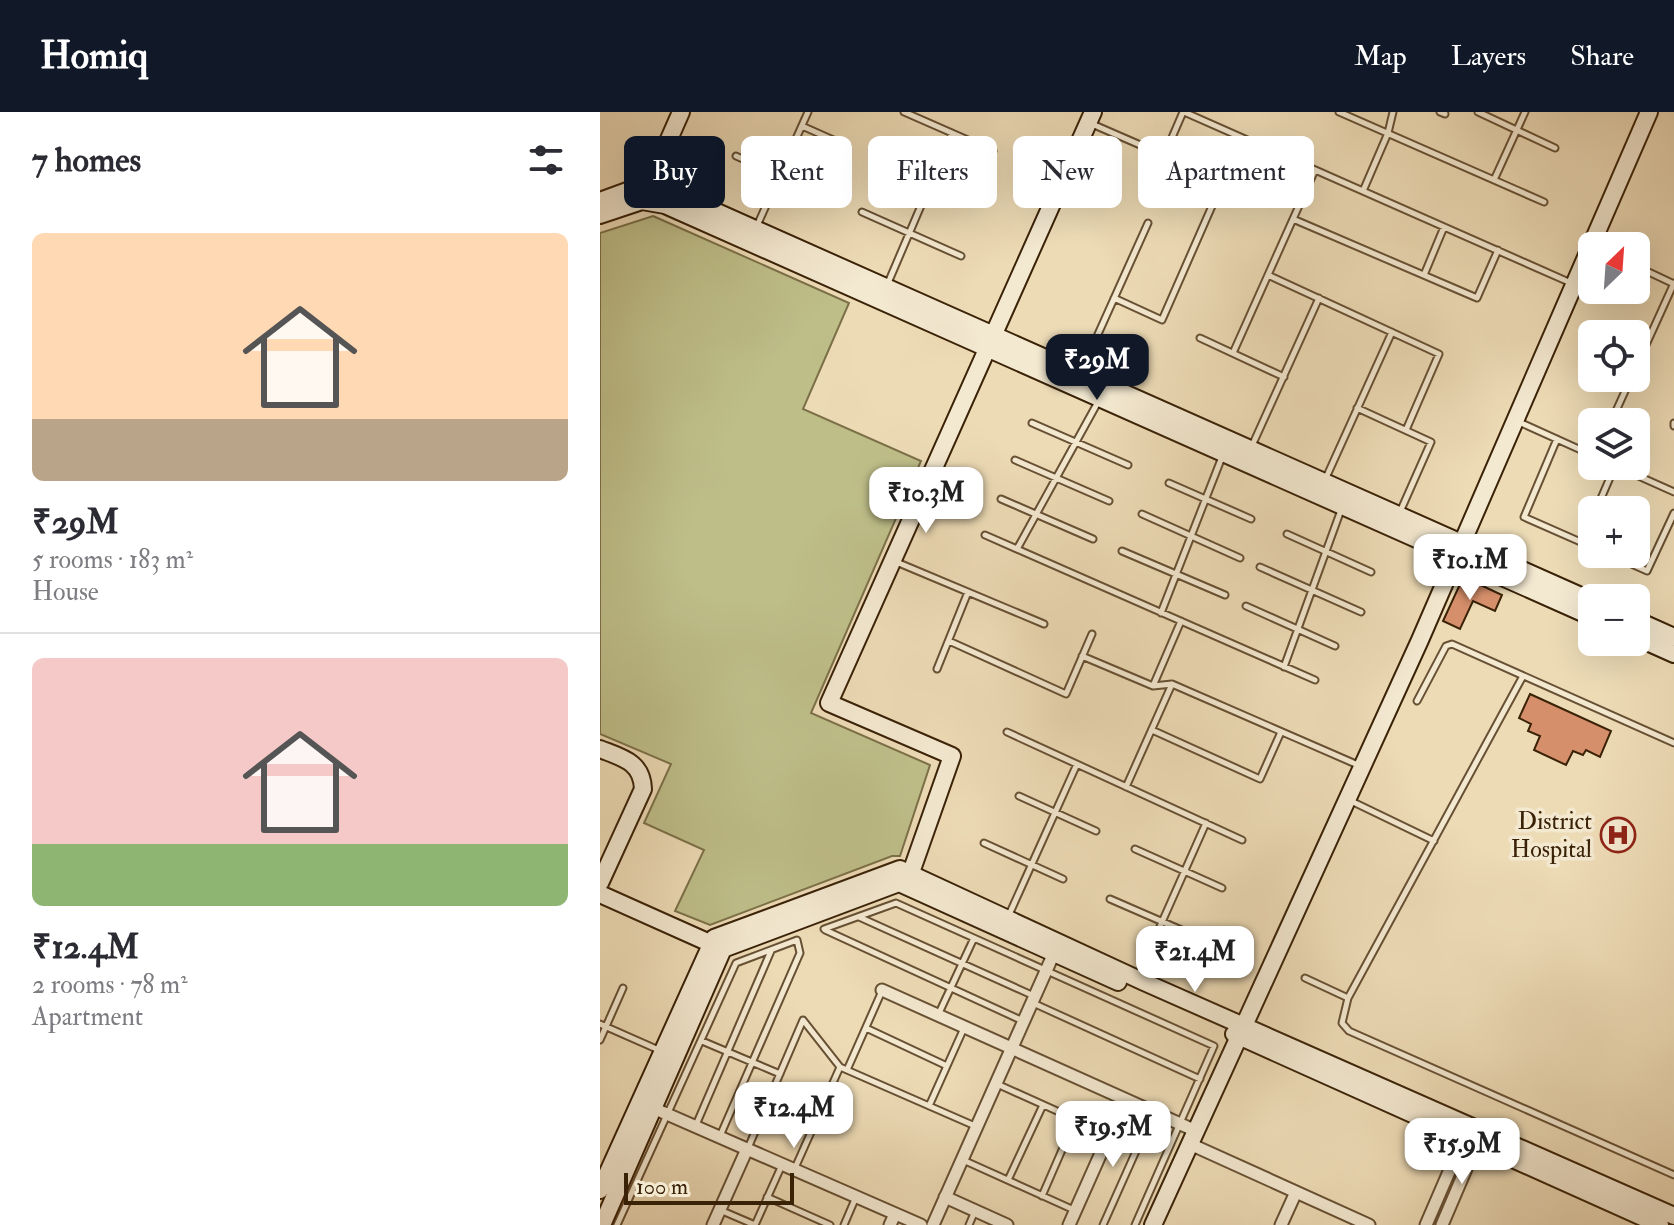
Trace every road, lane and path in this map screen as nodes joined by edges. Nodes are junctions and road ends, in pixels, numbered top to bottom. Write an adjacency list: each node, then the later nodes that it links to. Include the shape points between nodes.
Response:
1 (681, 112): 15 (street)
2 (808, 112): 11 (lane)
3 (904, 112): 13 (lane)
4 (1183, 112): 20 (lane); 25 (lane)
5 (1339, 112): 14 (lane)
6 (1393, 112): 14 (lane)
7 (1478, 112): 12 (lane)
8 (1525, 112): 12 (lane)
9 (1649, 112): 43 (street)
10 (1091, 117): 21 (lane); 59 (street)
11 (802, 126): 16 (lane); 17 (lane)
12 (1517, 130): 22 (lane); 26 (lane)
13 (952, 133): 18 (lane); 19 (lane)
14 (1388, 133): 26 (lane); 27 (lane)
15 (671, 136)
16 (797, 136)
17 (824, 136)
18 (951, 136)
19 (959, 136)
20 (1173, 136)
21 (1138, 142)
22 (1555, 148)
23 (736, 156): 24 (lane)
24 (741, 158)
25 (1315, 170): 27 (lane); 39 (lane)
26 (1494, 180): 30 (lane)
27 (1363, 191): 41 (lane)
28 (624, 192): 29 (street)
29 (600, 201)
30 (1544, 202)
31 (624, 204): 38 (street)
32 (672, 208): 59 (street)
33 (708, 208): 42 (street)
34 (765, 208): 42 (lane)
35 (920, 208): 44 (lane)
36 (1211, 208): 54 (lane, via 1162,320)
37 (862, 212): 44 (lane)
38 (600, 215)
39 (1293, 219): 49 (lane); 50 (lane)
40 (1148, 223): 54 (lane)
41 (1444, 227): 45 (lane); 50 (lane)
42 (755, 229): 53 (street)
43 (1598, 232)
44 (910, 233): 46 (lane); 53 (lane)
45 (1498, 250): 50 (lane, via 1477,298); 51 (lane)
46 (961, 256)
47 (1650, 272): 52 (lane)
48 (1578, 273): 51 (street)
49 (1268, 275): 55 (lane); 60 (lane)
50 (1424, 275)
51 (1573, 283): 65 (street)
52 (1674, 283): 57 (lane)
53 (886, 287): 59 (street)
54 (1114, 298): 61 (lane)
55 (1319, 298): 56 (lane); 62 (lane)
56 (1392, 332): 64 (lane); 67 (lane, via 1439,354)
57 (1650, 336)
58 (1200, 338): 60 (lane)
59 (991, 341): 61 (street); 63 (street); 99 (street)
60 (1233, 353): 62 (lane)
61 (1081, 373): 70 (street)
62 (1284, 377): 70 (lane)
63 (1100, 398): 69 (lane); 72 (street)
64 (1357, 408): 67 (lane); 77 (lane)
65 (1514, 420): 68 (lane); 95 (street)
66 (1032, 423): 69 (lane)
67 (1406, 430): 87 (lane, via 1431,442)
68 (1557, 439): 71 (lane); 93 (lane, via 1524,517)
69 (1076, 442): 74 (lane); 75 (lane)
70 (1251, 449): 77 (street)
71 (1578, 449)
72 (1224, 453): 81 (lane); 83 (street)
73 (1015, 460): 75 (lane)
74 (1128, 465)
75 (1056, 478): 82 (lane); 85 (lane)
76 (1647, 480): 79 (lane)
77 (1324, 481): 87 (street)
78 (1169, 483): 81 (lane)
79 (1674, 492)
80 (1001, 499): 85 (lane)
81 (1206, 499): 88 (lane); 91 (lane)
82 (1109, 501)
83 (1343, 506): 95 (street); 97 (lane)
84 (1674, 513): 100 (lane)
85 (1037, 514): 92 (lane); 94 (lane)
86 (1142, 514): 91 (lane)
87 (1398, 515): 95 (street)
88 (1251, 519)
89 (1287, 534): 97 (lane)
90 (985, 535): 94 (lane)
91 (1192, 536): 98 (lane); 103 (lane)
92 (1093, 539)
93 (1578, 540)
94 (1017, 549): 111 (lane)
95 (1458, 550): 107 (street); 109 (street); 136 (street)
96 (1122, 551): 103 (lane)
97 (1326, 552): 102 (lane); 104 (lane)
98 (1240, 558)
99 (893, 560): 105 (lane); 150 (street, via 829,703 952,756)
100 (1650, 565)
101 (1260, 567): 104 (lane)
102 (1371, 572)
103 (1176, 574): 106 (lane); 111 (lane)
104 (1312, 590): 110 (lane); 115 (lane)
105 (968, 592): 113 (lane); 118 (lane)
106 (1225, 595)
107 (1578, 596)
108 (1246, 606): 115 (lane)
109 (1578, 610)
110 (1361, 612)
111 (1161, 613): 112 (lane)
112 (1181, 621): 123 (lane); 128 (lane)
113 (1044, 624)
114 (1650, 626): 117 (street)
115 (1298, 629): 120 (lane); 123 (lane)
116 (1092, 634): 122 (lane)
117 (1674, 637)
118 (949, 641): 122 (lane, via 1066,694); 124 (lane)
119 (1650, 643): 121 (street)
120 (1335, 646)
121 (1674, 654)
122 (1082, 656): 128 (lane)
123 (1284, 667): 126 (lane)
124 (937, 669)
125 (1523, 676): 129 (lane, via 1449,644); 133 (lane); 144 (lane)
126 (1315, 680)
127 (1172, 684): 128 (lane); 130 (lane); 132 (lane)
128 (1153, 686)
129 (1417, 701)
130 (1152, 730): 132 (lane, via 1260,779); 137 (lane)
131 (1007, 732): 135 (lane)
132 (1281, 732): 136 (lane)
133 (1674, 743)
134 (600, 749): 151 (street, via 637,767 643,776 643,789)
135 (1077, 764): 137 (lane); 140 (lane)
136 (1362, 767): 139 (street)
137 (1126, 787): 141 (lane)
138 (1019, 796): 140 (lane)
139 (1347, 799): 144 (lane); 177 (street)
140 (1055, 813): 142 (lane); 147 (lane)
141 (1206, 823): 143 (lane); 148 (lane)
142 (1096, 831)
143 (1242, 840)
144 (1434, 841): 170 (lane)
145 (984, 843): 147 (lane)
146 (1135, 849): 148 (lane)
147 (1032, 864): 149 (lane); 156 (lane)
148 (1184, 871): 152 (lane); 157 (lane)
149 (1063, 879)
150 (908, 880): 156 (street); 160 (street, via 900,869 714,938); 162 (street)
151 (600, 883)
152 (1222, 888)
153 (600, 894): 160 (street)
154 (1110, 899): 157 (lane)
155 (859, 917): 158 (lane, via 896,903); 163 (lane); 168 (lane, via 824,929)
156 (1007, 919): 166 (street)
157 (1162, 922): 159 (lane); 166 (lane)
158 (974, 938): 163 (lane); 164 (lane)
159 (1209, 942)
160 (717, 947): 181 (street); 193 (street)
161 (772, 949): 179 (lane, via 736,963); 182 (lane); 183 (lane, via 797,940 800,953)
162 (1054, 953): 164 (street); 177 (street)
163 (962, 964): 168 (lane); 171 (lane)
164 (1046, 971): 171 (street); 188 (lane, via 1214,1046)
165 (1305, 978): 170 (lane)
166 (1137, 979): 177 (street)
167 (623, 988): 174 (lane)
168 (951, 988): 172 (lane); 173 (lane)
169 (882, 990): 172 (street); 176 (lane)
170 (1348, 998): 206 (lane, via 1342,1023 1349,1031)
171 (1034, 999): 173 (street); 188 (lane)
172 (938, 1016): 175 (street)
173 (1024, 1021): 180 (street)
174 (603, 1025): 178 (lane); 181 (lane)
175 (964, 1027): 180 (street); 184 (lane)
176 (866, 1028): 184 (lane); 186 (lane)
177 (1241, 1031): 198 (street); 200 (street)
178 (600, 1040)
179 (702, 1041): 182 (lane); 193 (lane)
180 (1012, 1048): 189 (street); 190 (street)
181 (662, 1052): 208 (street)
182 (727, 1052): 183 (lane); 196 (lane)
183 (752, 1063): 187 (lane); 201 (lane)
184 (947, 1066): 192 (lane)
185 (840, 1067): 186 (lane); 187 (lane, via 803,1020); 205 (lane)
186 (847, 1070): 192 (lane)
187 (780, 1074): 202 (lane)
188 (1200, 1079): 198 (lane)
189 (996, 1084): 191 (lane); 197 (street)
190 (1125, 1099): 194 (street); 199 (street)
191 (1043, 1105): 195 (lane); 207 (lane)
192 (929, 1106): 197 (lane)
193 (661, 1111): 196 (street); 219 (street); 220 (lane)
194 (1154, 1112): 198 (street); 230 (lane)
195 (1075, 1120): 199 (lane); 210 (lane)
196 (695, 1126): 201 (street)
197 (976, 1127): 203 (street)
198 (1188, 1133): 209 (street); 231 (lane); 232 (street)
199 (1109, 1135): 216 (street)
200 (1472, 1136): 217 (street); 235 (street); 236 (street); 237 (street)
201 (719, 1137): 202 (street)
202 (747, 1149): 204 (street); 214 (street)
203 (962, 1160): 207 (lane); 213 (street)
204 (782, 1164): 205 (street); 211 (lane)
205 (794, 1169): 212 (street)
206 (1674, 1175)
207 (1008, 1180): 210 (lane)
208 (601, 1185)
209 (1296, 1192): 233 (street); 234 (street)
210 (1042, 1196): 216 (lane)
211 (767, 1197): 222 (lane); 223 (lane)
212 (856, 1197): 218 (street); 224 (lane)
213 (945, 1197): 215 (street); 226 (street)
214 (720, 1210): 221 (street); 222 (lane)
215 (975, 1210): 227 (lane); 228 (street)
216 (1075, 1211): 229 (street)
217 (1674, 1216)
218 (893, 1219): 225 (street)
219 (602, 1225)
220 (617, 1225)
221 (713, 1225)
222 (755, 1225)
223 (830, 1225)
224 (844, 1225)
225 (921, 1225)
226 (933, 1225)
227 (969, 1225)
228 (1007, 1225)
229 (1069, 1225)
230 (1103, 1225)
231 (1135, 1225)
232 (1153, 1225)
233 (1281, 1225)
234 (1369, 1225)
235 (1426, 1225)
236 (1442, 1225)
237 (1660, 1225)

